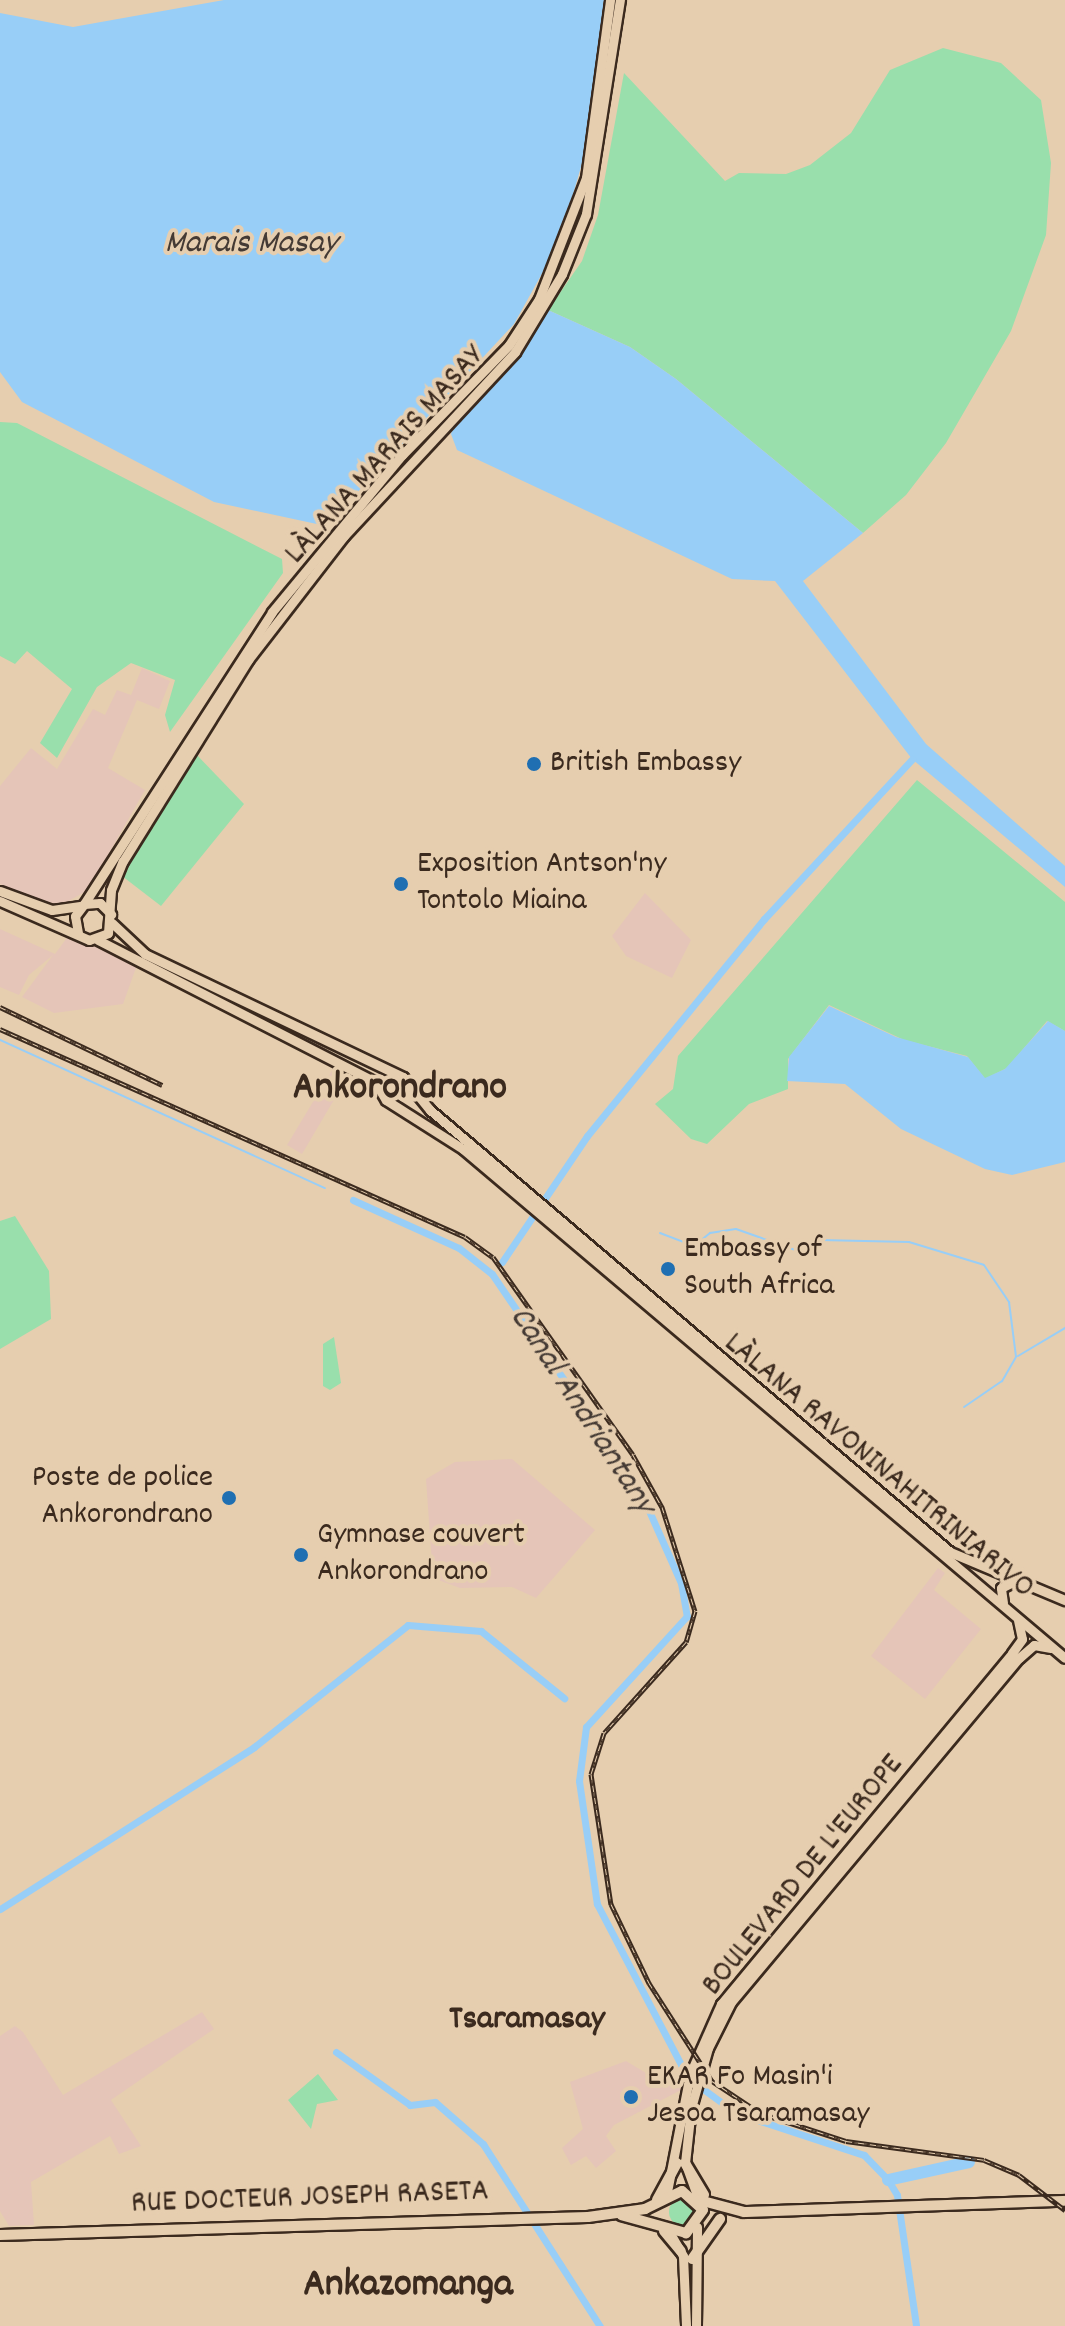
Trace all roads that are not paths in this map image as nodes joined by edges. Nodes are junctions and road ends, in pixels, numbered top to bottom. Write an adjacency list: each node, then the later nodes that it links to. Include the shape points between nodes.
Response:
1 (610, 0): 3 (main road, LÀLANA MARAIS MASAY)
2 (620, 0): 3 (main road, LÀLANA MARAIS MASAY)
3 (610, 50): 4 (main road, LÀLANA MARAIS MASAY, via 595,179 575,245 530,328)
4 (472, 391): 7 (main road, LÀLANA MARAIS MASAY, via 393,465 272,612); 8 (main road, LÀLANA MARAIS MASAY, via 345,535 248,660 139,829 113,883)
5 (0, 891): 7 (main road, via 52,910)
6 (0, 901): 9 (main road, LÀLANA RAVONINAHITRINIARIVO)
7 (83, 905): 8 (main road, via 100,903); 9 (main road)
8 (112, 918): 10 (main road); 11 (main road, LÀLANA RAVONINAHITRINIARIVO, via 145,954)
9 (78, 933): 10 (main road, LÀLANA RAVONINAHITRINIARIVO)
10 (98, 940): 13 (main road, LÀLANA RAVONINAHITRINIARIVO, via 324,1050)
11 (393, 1075): 12 (main road, LÀLANA RAVONINAHITRINIARIVO); 13 (main road)
12 (410, 1089): 14 (main road); 15 (main road, LÀLANA RAVONINAHITRINIARIVO)
13 (381, 1090): 14 (main road, LÀLANA RAVONINAHITRINIARIVO)
14 (398, 1104): 15 (main road, LÀLANA RAVONINAHITRINIARIVO)
15 (538, 1206): 16 (main road, via 950,1552); 17 (main road, LÀLANA RAVONINAHITRINIARIVO)
16 (989, 1571): 17 (main road, via 985,1584); 18 (main road)
17 (975, 1581): 20 (main road, LÀLANA RAVONINAHITRINIARIVO)
18 (1015, 1581): 19 (main road); 20 (main road, via 1001,1588)
19 (1065, 1600)
20 (1003, 1605): 21 (main road, LÀLANA RAVONINAHITRINIARIVO)
21 (1017, 1617): 22 (main road, LÀLANA RAVONINAHITRINIARIVO); 23 (main road, BOULEVARD DE L'EUROPE, via 1018,1644 739,1977)
22 (1061, 1655): 23 (main road, BOULEVARD DE L'EUROPE, via 1034,1645 1019,1658 752,1973)
23 (699, 2059): 24 (main road, BOULEVARD DE L'EUROPE)
24 (681, 2163): 25 (main road, BOULEVARD DE L'EUROPE); 26 (main road, BOULEVARD DE L'EUROPE); 28 (main road, via 696,2187); 30 (main road)
25 (666, 2198): 26 (main road, via 682,2191); 30 (main road); 33 (main road)
26 (698, 2199): 28 (main road); 32 (main road)
27 (1065, 2201): 29 (main road)
28 (723, 2207): 29 (main road)
29 (744, 2212): 31 (main road)
30 (645, 2214): 33 (main road, RUE DOCTEUR JOSEPH RASETA); 34 (main road, RUE DOCTEUR JOSEPH RASETA); 35 (main road)
31 (720, 2219): 32 (main road); 36 (main road)
32 (698, 2226): 33 (main road, via 686,2233); 36 (main road)
33 (666, 2227): 35 (main road)
34 (0, 2235)
35 (681, 2251): 37 (main road)
36 (692, 2259): 38 (main road)
37 (686, 2326)
38 (696, 2326)

